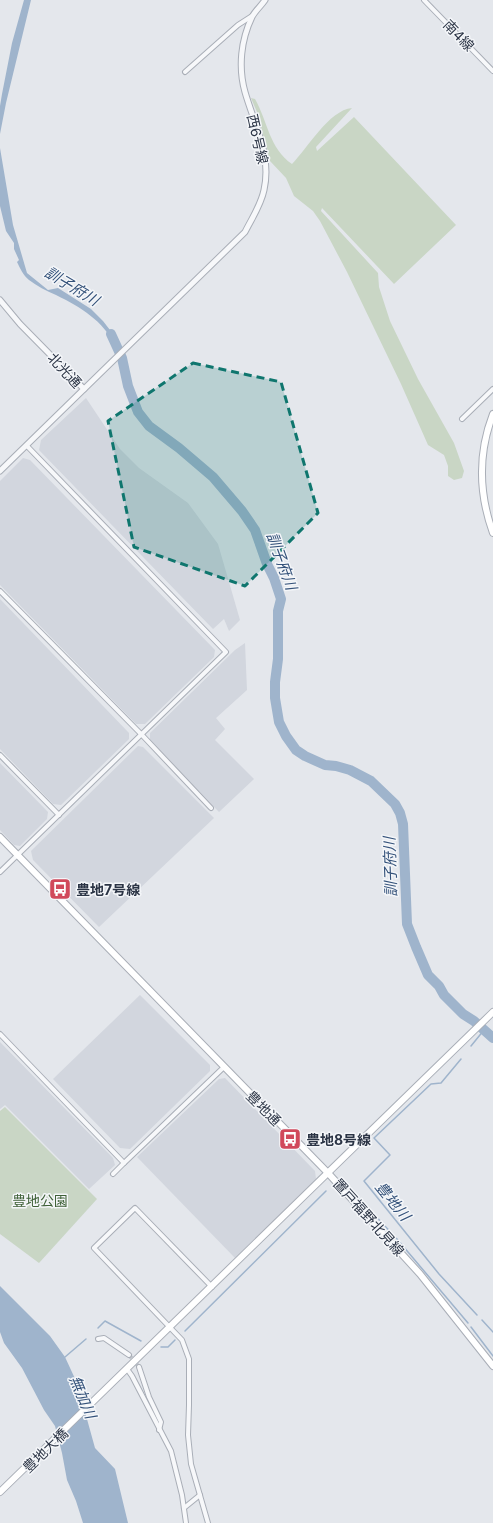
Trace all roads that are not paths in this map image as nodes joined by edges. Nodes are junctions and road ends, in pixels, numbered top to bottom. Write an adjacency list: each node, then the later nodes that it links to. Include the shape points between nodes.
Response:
1 (265, 0): 3 (street, 西6号線)
2 (424, 0): 4 (street, 南4線)
3 (253, 16): 5 (street, via 238,25); 7 (street, 西6号線, via 244,37 241,70 265,153 264,189 258,207 245,232)
4 (493, 71)
5 (185, 72)
6 (0, 300): 7 (street, 北光通)
7 (84, 389): 11 (street, 北光通)
8 (493, 389): 10 (street)
9 (493, 414): 13 (main road, via 483,447 481,472 486,513)
10 (462, 419)
11 (27, 446): 12 (street, 北光通); 15 (street, via 226,652)
12 (0, 471)
13 (493, 533)
14 (0, 591): 15 (street)
15 (142, 735): 17 (street); 18 (street)
16 (0, 755): 18 (street)
17 (211, 808)
18 (59, 815): 20 (street)
19 (0, 837): 20 (main road, 豊地通)
20 (18, 855): 21 (street); 24 (main road, 豊地通)
21 (0, 872)
22 (492, 1013): 26 (main road, 置戸福野北見線)
23 (0, 1034): 25 (street)
24 (224, 1066): 25 (street); 26 (main road, 豊地通)
25 (124, 1163): 27 (street)
26 (328, 1173): 28 (main road); 32 (main road, 置戸福野北見線, via 420,1274)
27 (113, 1174)
28 (212, 1287): 29 (main road); 29 (street, via 135,1208 94,1248)
29 (171, 1327): 34 (main road); 37 (street, via 182,1340 189,1359 188,1435 191,1464)
30 (98, 1339): 31 (street, via 104,1338)
31 (129, 1355)
32 (493, 1366)
33 (139, 1367): 35 (street, via 161,1422)
34 (125, 1371): 35 (street, via 132,1376); 36 (main road, 豊地大橋)
35 (159, 1430): 38 (street, via 171,1451)
36 (0, 1492)
37 (200, 1495): 38 (street); 40 (street)
38 (184, 1508): 39 (street)
39 (186, 1523)
40 (208, 1523)

